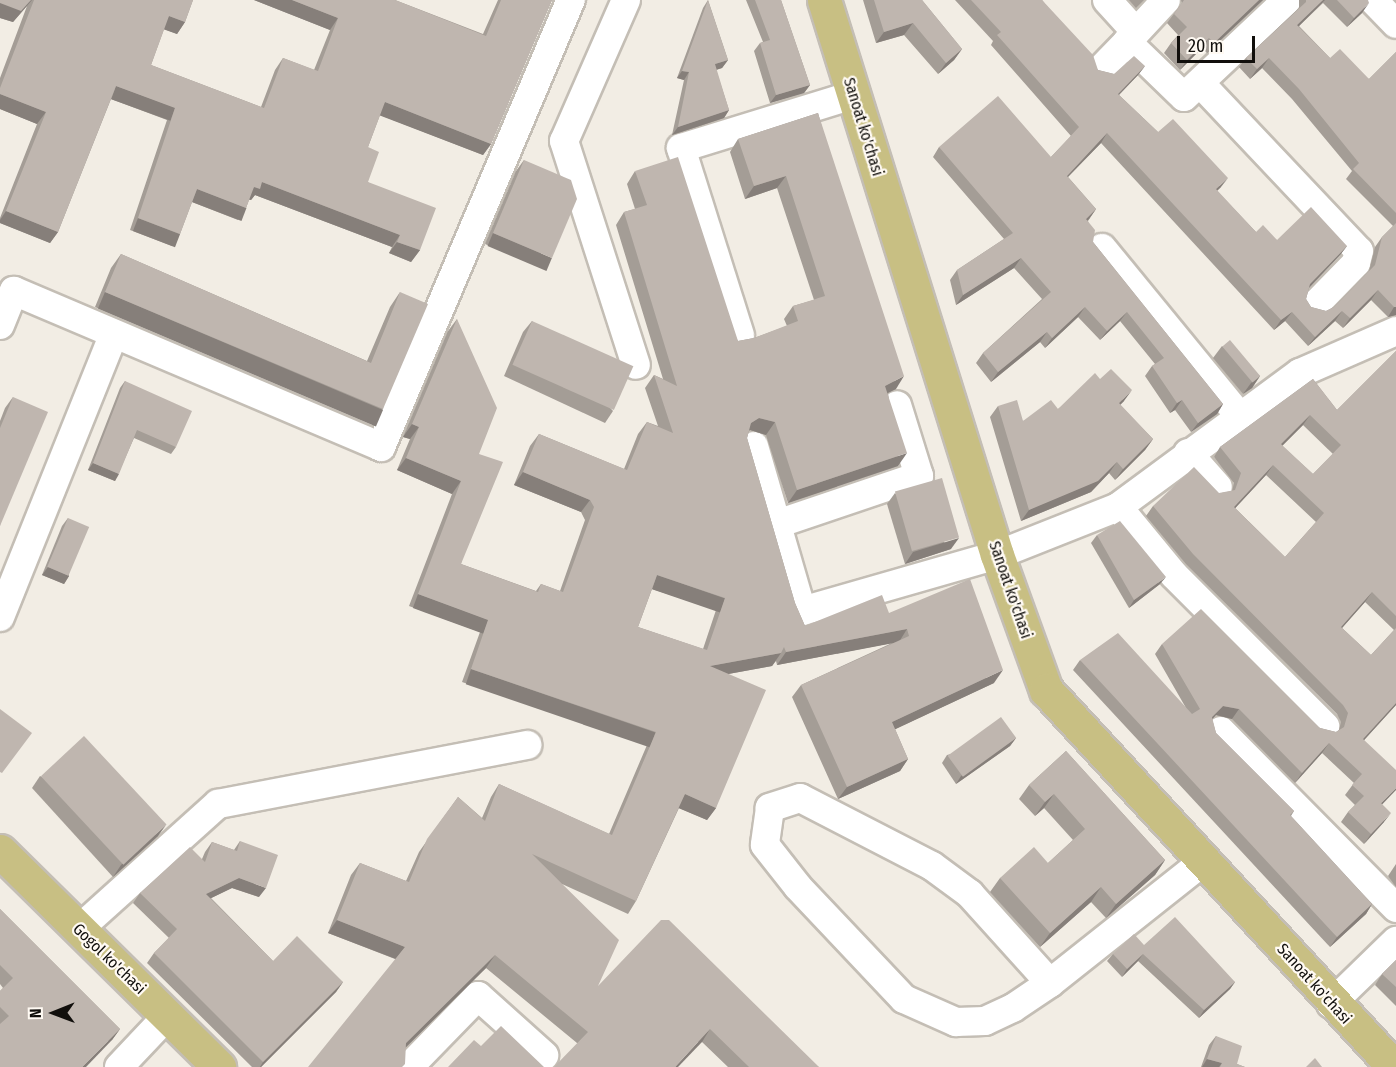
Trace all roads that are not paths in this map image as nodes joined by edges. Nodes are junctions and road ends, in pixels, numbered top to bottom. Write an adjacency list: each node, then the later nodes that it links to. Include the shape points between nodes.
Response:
1 (571, 0): 17 (street, via 381,447)
2 (626, 0): 19 (street, via 564,141)
3 (824, 0): 12 (main road, Sanoat ko'chasi)
4 (1107, 0): 9 (street)
5 (1166, 0): 9 (street)
6 (1287, 0): 11 (street)
7 (1373, 0): 8 (street)
8 (1396, 24)
9 (1132, 37): 10 (street); 11 (street, via 1182,98)
10 (1102, 68)
11 (1200, 83): 14 (street, via 1359,251 1356,263)
12 (853, 95): 18 (street, via 681,148); 27 (main road, Sanoat ko'chasi)
13 (1102, 248): 21 (street)
14 (1315, 304)
15 (0, 325): 17 (street, via 14,291)
16 (1396, 331): 21 (street, via 1300,373)
17 (114, 334): 28 (street)
18 (740, 334)
19 (636, 365)
20 (897, 405): 26 (street, via 919,476)
21 (1238, 414): 23 (street)
22 (754, 446): 26 (street)
23 (1188, 453): 24 (street); 25 (street)
24 (1218, 487)
25 (1118, 507): 27 (street); 29 (street, via 1174,575)
26 (777, 524): 27 (street, via 802,611)
27 (997, 555): 33 (main road, Sanoat ko'chasi, via 1046,690)
28 (0, 616)
29 (1325, 726)
30 (1221, 731): 34 (street)
31 (527, 745): 35 (street, via 218,804)
32 (0, 851): 35 (main road, Gogol ko'chasi)
33 (1204, 860): 37 (street); 38 (main road, Sanoat ko'chasi)
34 (1396, 908)
35 (79, 929): 39 (main road, Gogol ko'chasi)
36 (1396, 941): 38 (street)
37 (1050, 983): 37 (street, via 985,1021 956,1022 904,999 765,845 770,808 800,798 932,866 970,894)
38 (1331, 1004): 44 (main road, Sanoat ko'chasi)
39 (167, 1016): 41 (street); 42 (main road, Gogol ko'chasi)
40 (544, 1055): 43 (street, via 478,996)
41 (119, 1067)
42 (219, 1067)
43 (409, 1067)
44 (1394, 1067)

